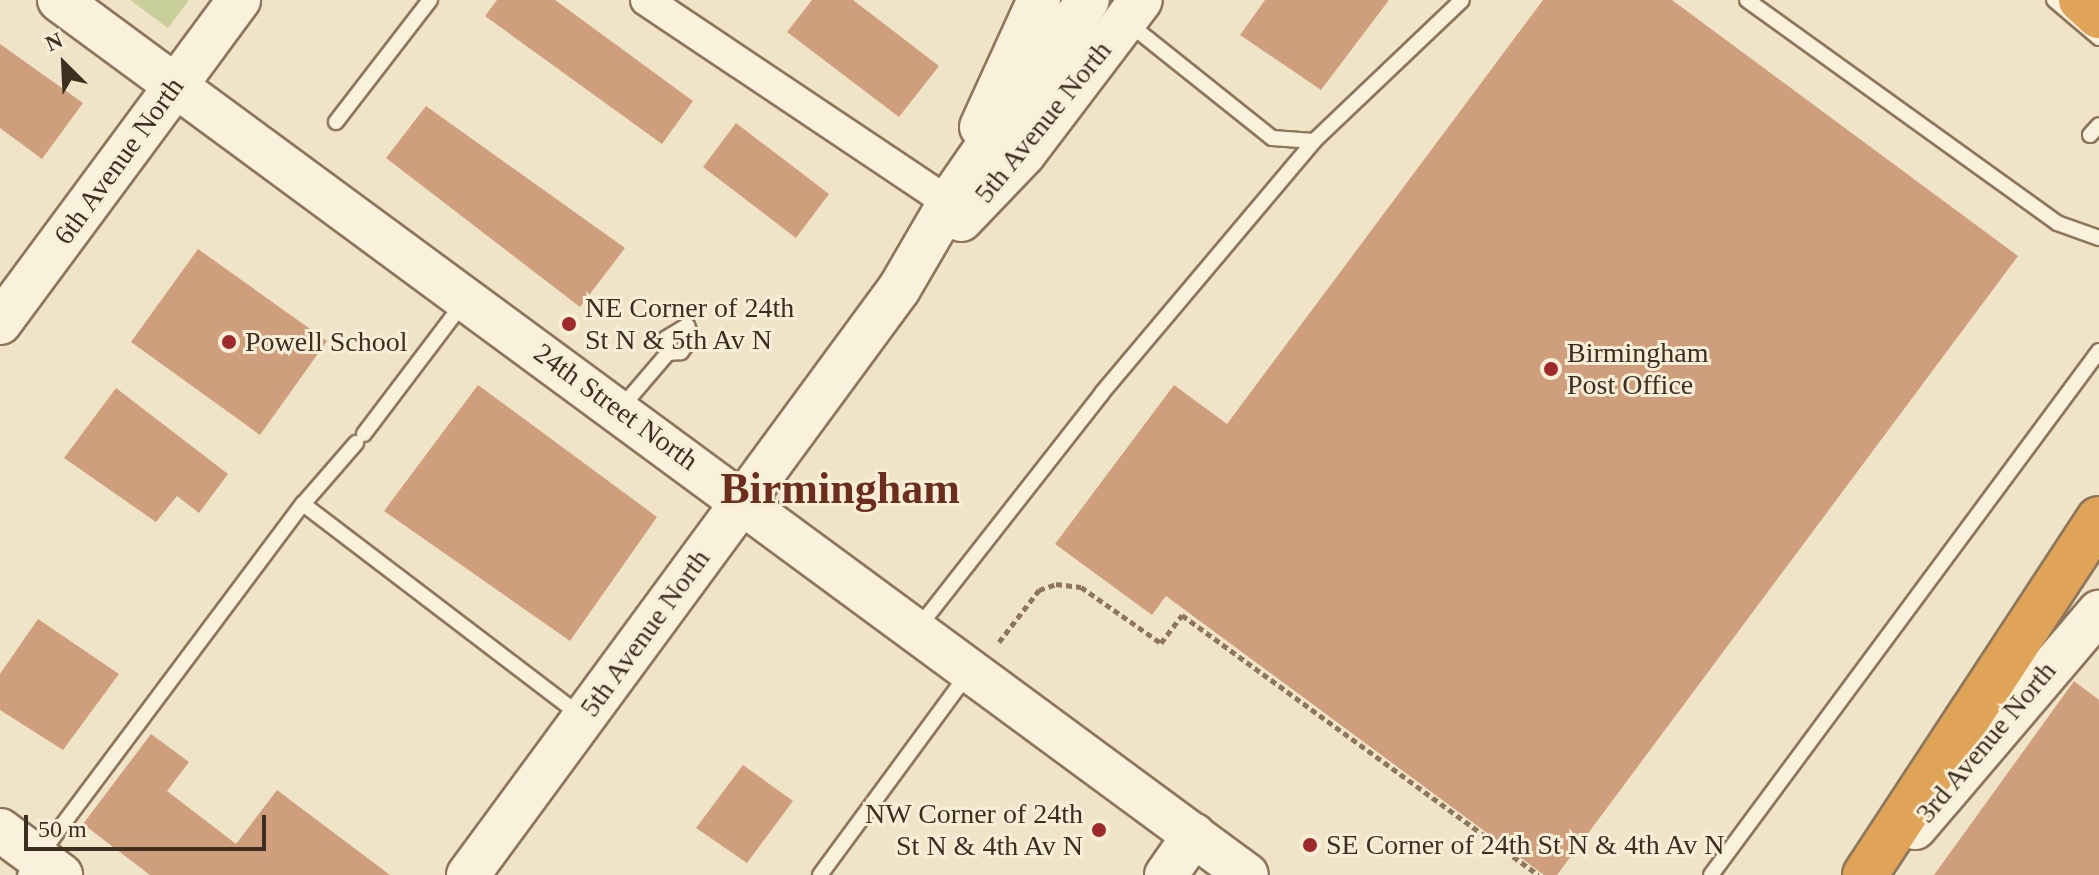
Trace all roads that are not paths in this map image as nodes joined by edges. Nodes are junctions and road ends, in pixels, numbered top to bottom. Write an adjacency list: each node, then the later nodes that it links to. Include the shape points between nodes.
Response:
1 (59, 0): 14 (main road, 24th Street North)
2 (239, 0): 14 (main road, 6th Avenue North)
3 (430, 0): 15 (lane)
4 (646, 0): 17 (street)
5 (1039, 0): 17 (main road)
6 (1088, 0): 17 (main road, 5th Avenue North)
7 (1462, 0): 16 (lane)
8 (1747, 0): 18 (lane, via 2057,223)
9 (2054, 0): 13 (lane)
10 (2081, 0): 12 (highway)
11 (1133, 11): 16 (lane, via 1272,138); 19 (main road, 5th Avenue North, via 1024,154)
12 (2099, 16)
13 (2099, 38)
14 (175, 85): 20 (main road, 24th Street North); 21 (main road, 6th Avenue North)
15 (336, 122)
16 (1314, 141): 29 (lane, via 1102,393)
17 (952, 197): 19 (main road, 5th Avenue North)
18 (2099, 238)
19 (908, 276): 25 (main road, 5th Avenue North)
20 (467, 298): 24 (main road, 24th Street North); 26 (lane)
21 (0, 323)
22 (2099, 351): 39 (lane)
23 (668, 353): 24 (lane)
24 (619, 409): 25 (main road, 24th Street North)
25 (744, 500): 29 (main road, 24th Street North); 31 (main road, 5th Avenue North)
26 (303, 504): 31 (lane); 34 (lane)
27 (2099, 519): 40 (highway)
28 (2097, 617): 41 (main road, 3rd Avenue North)
29 (916, 631): 30 (main road, 24th Street North)
30 (969, 671): 33 (main road, 24th Street North); 36 (lane)
31 (584, 717): 35 (main road, 5th Avenue North)
32 (0, 830): 34 (main road)
33 (1194, 835): 37 (main road); 38 (main road, 24th Street North)
34 (41, 869)
35 (468, 875)
36 (820, 875)
37 (1166, 875)
38 (1247, 875)
39 (1711, 875)
40 (1865, 875)
41 (1876, 875)

